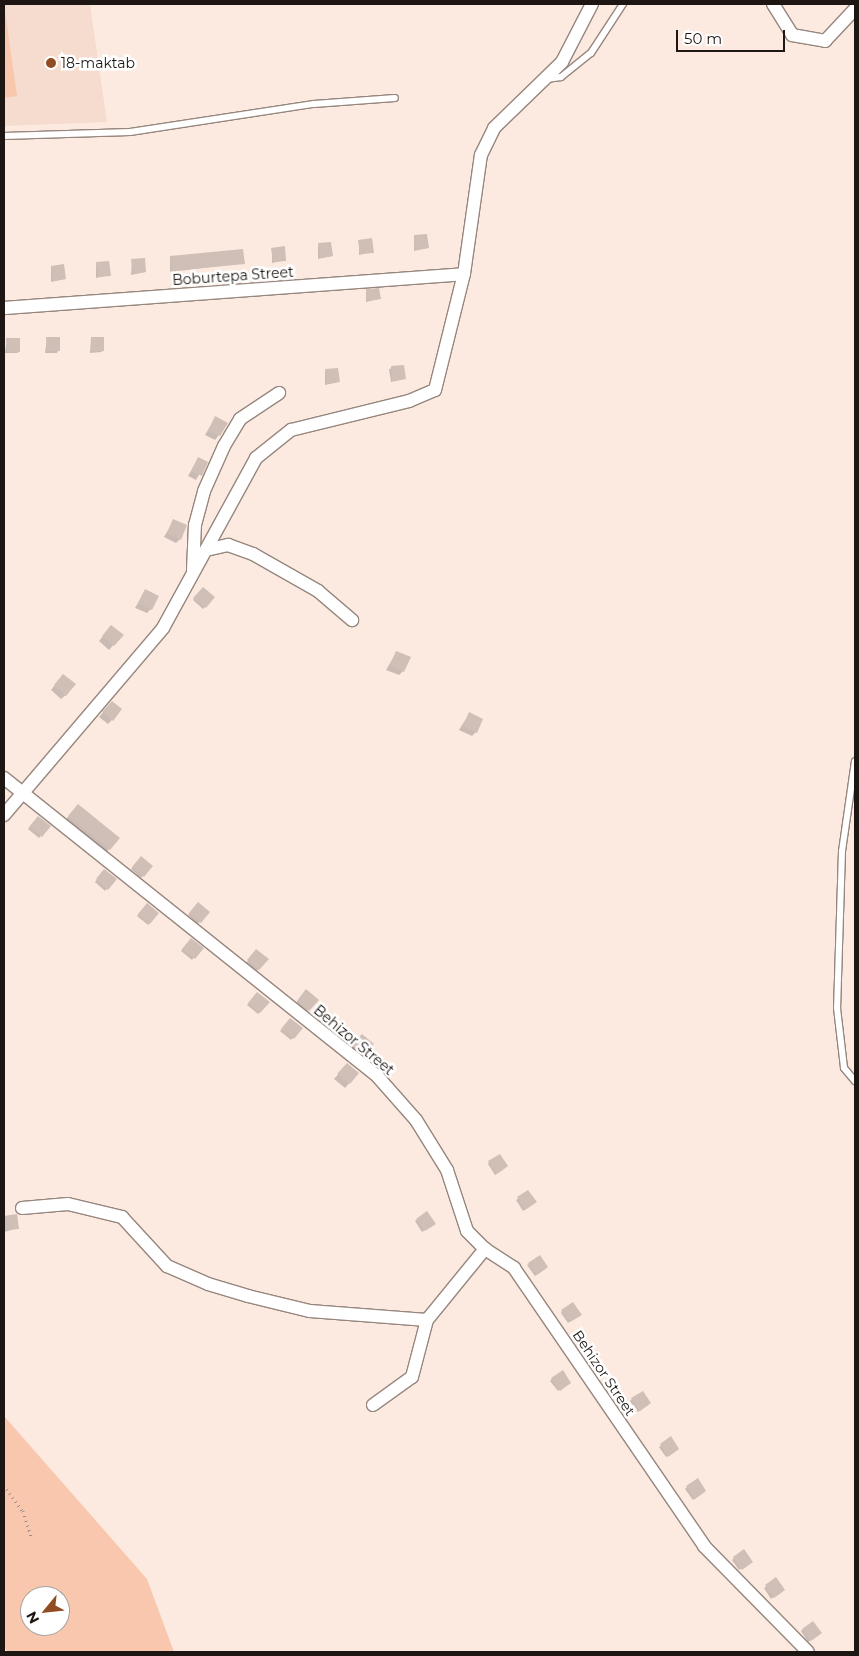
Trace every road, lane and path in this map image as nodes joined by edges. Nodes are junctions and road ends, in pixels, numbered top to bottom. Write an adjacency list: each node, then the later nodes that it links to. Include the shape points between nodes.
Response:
1 (592, 4): 5 (street, via 562,62)
2 (623, 4): 5 (lane, via 591,53 561,77)
3 (773, 4): 4 (street, via 792,35 825,41)
4 (855, 9)
5 (544, 79): 8 (street, via 494,128 481,155)
6 (395, 98): 7 (lane, via 314,104 130,132)
7 (4, 136)
8 (464, 274): 9 (street, Boburtepa Street); 11 (street, via 435,390 409,401 291,430 256,458)
9 (4, 308)
10 (279, 393): 12 (street, via 240,419 224,446 204,491 195,525)
11 (206, 550): 12 (street); 13 (street, via 228,545 252,554 318,591)
12 (193, 573): 16 (street, via 163,628)
13 (352, 620)
14 (855, 761): 18 (lane, via 842,851 837,1008 844,1068)
15 (4, 778): 16 (street, Behizor Street)
16 (22, 792): 17 (street); 20 (street, Behizor Street, via 378,1077 421,1128 447,1170 467,1230)
17 (4, 814)
18 (855, 1081)
19 (22, 1208): 21 (street, via 68,1204 122,1217 167,1266 208,1284 248,1296 310,1311)
20 (485, 1249): 21 (street); 25 (street, Behizor Street, via 514,1268 704,1546)
21 (427, 1320): 22 (street, via 412,1377)
22 (373, 1405)
23 (4, 1485): 24 (path, via 23,1511)
24 (32, 1538)
25 (808, 1652)

